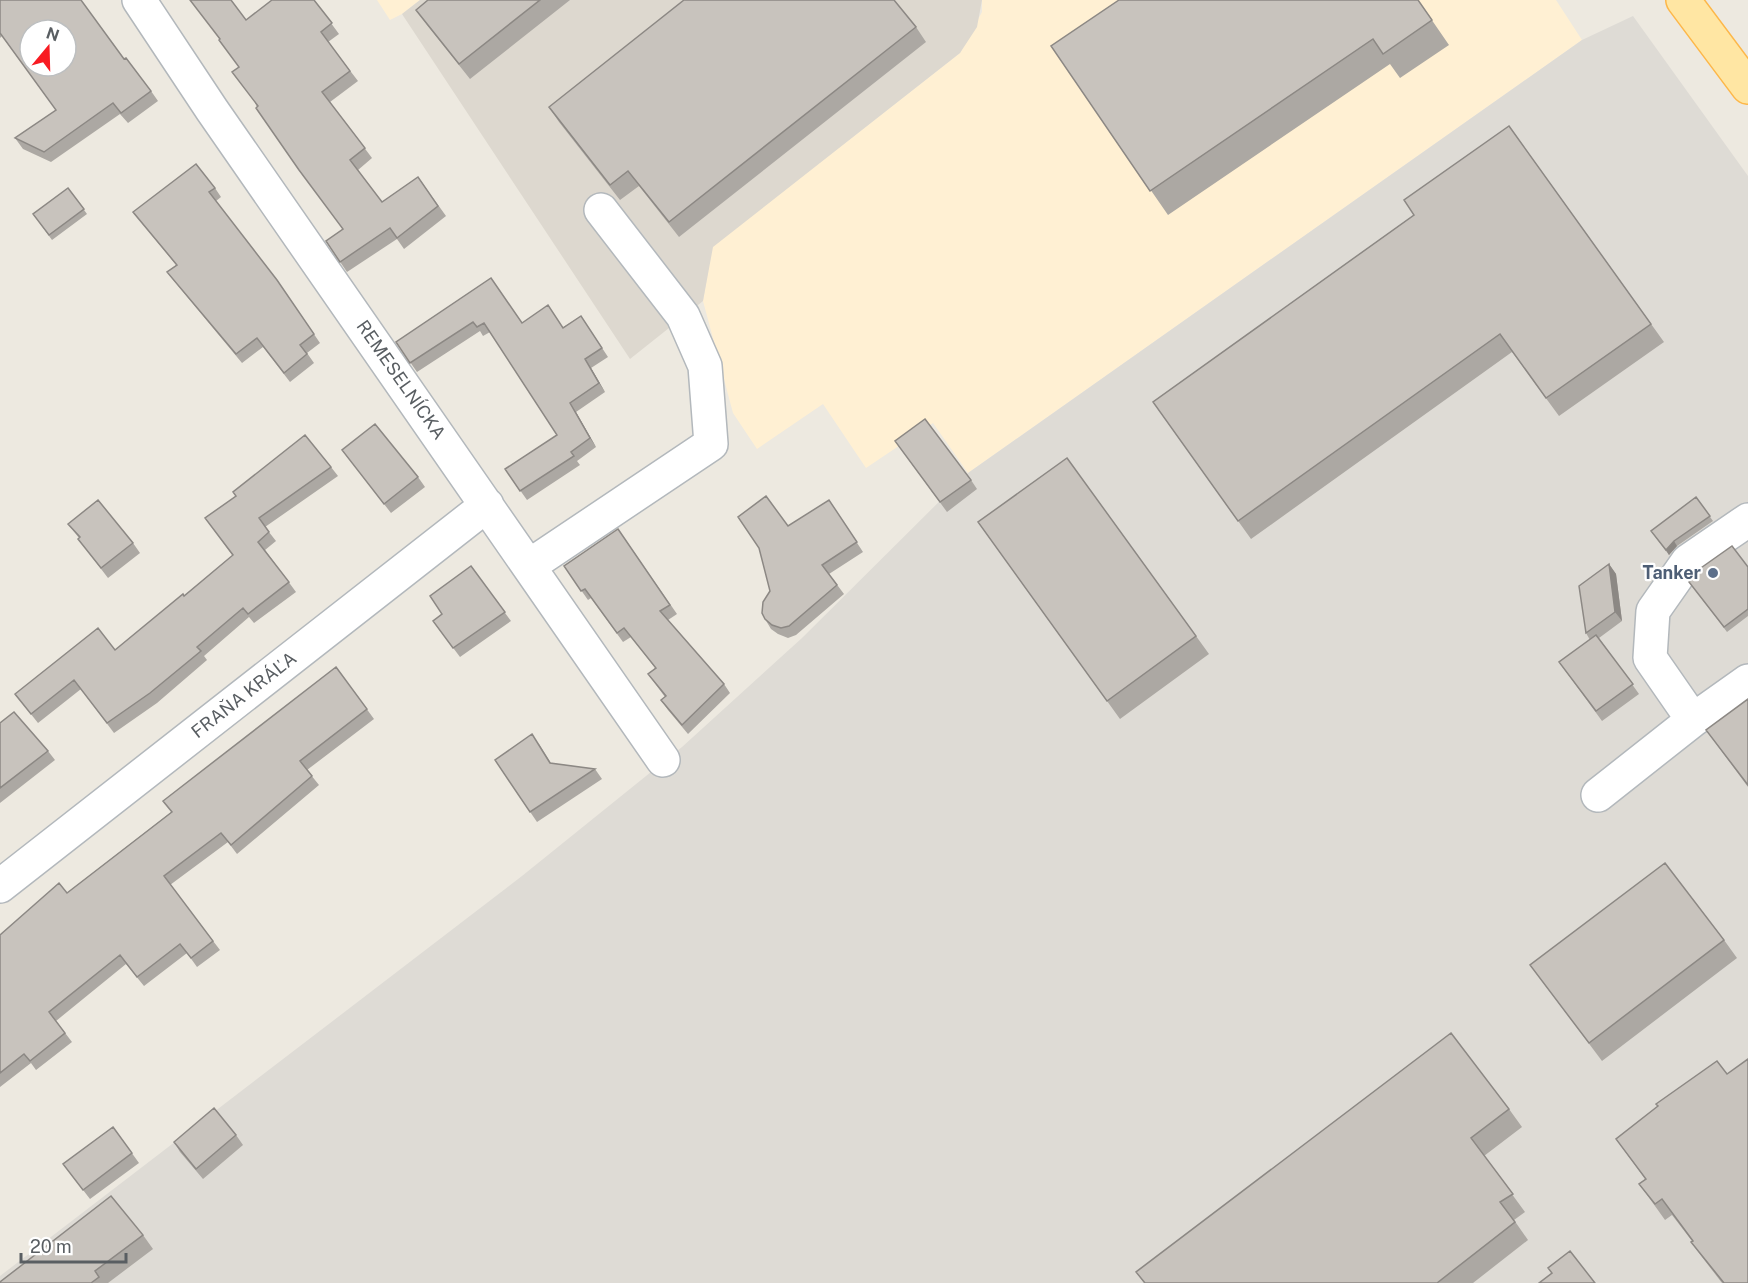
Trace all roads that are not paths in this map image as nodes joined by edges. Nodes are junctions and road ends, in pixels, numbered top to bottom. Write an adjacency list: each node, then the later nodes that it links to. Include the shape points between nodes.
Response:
1 (139, 0): 5 (street, REMESELNÍCKA)
2 (1683, 0): 3 (main road)
3 (1748, 87)
4 (601, 210): 7 (street, via 683,316 705,366 711,444)
5 (488, 505): 7 (street, REMESELNÍCKA); 12 (street, FRAŇA KRÁĽA)
6 (1748, 520): 9 (street, via 1688,561 1653,611 1650,658)
7 (529, 566): 10 (street, REMESELNÍCKA)
8 (1748, 681): 9 (street)
9 (1693, 720): 11 (street)
10 (663, 760)
11 (1598, 795)
12 (0, 886)

